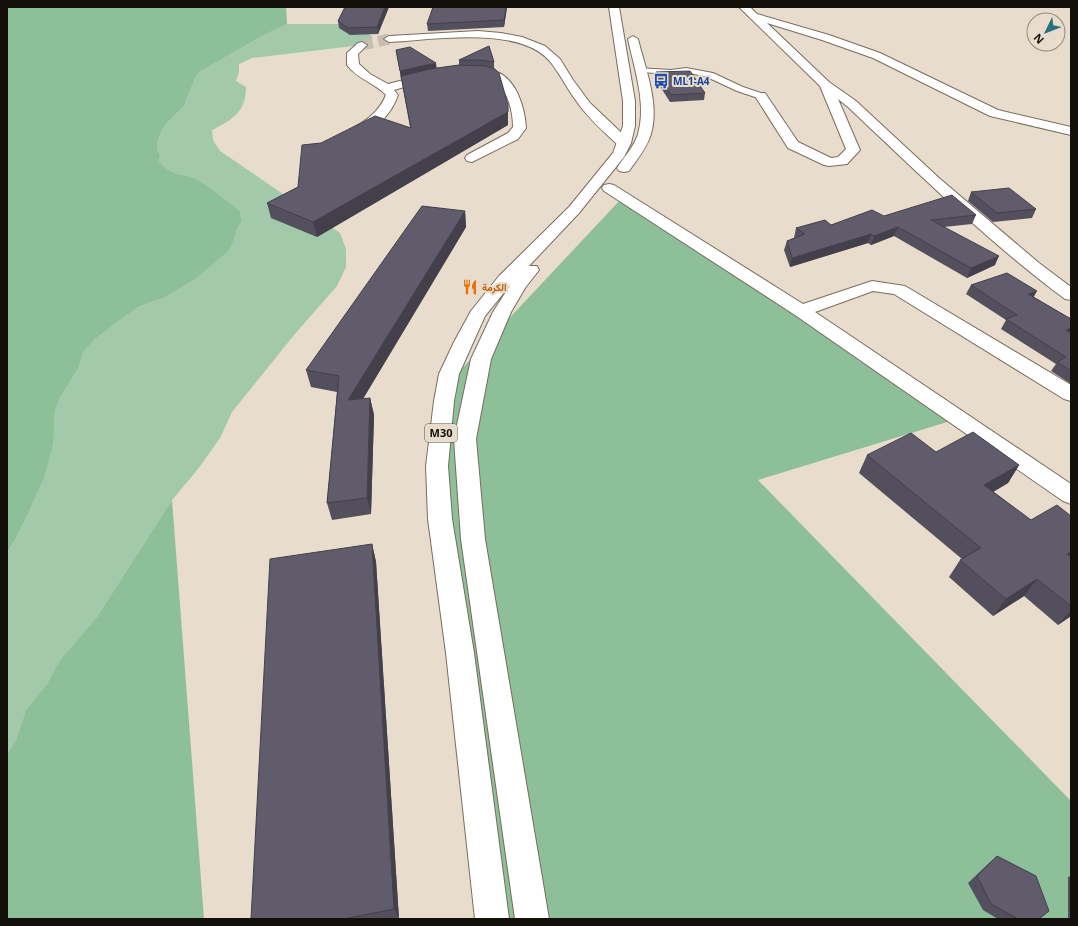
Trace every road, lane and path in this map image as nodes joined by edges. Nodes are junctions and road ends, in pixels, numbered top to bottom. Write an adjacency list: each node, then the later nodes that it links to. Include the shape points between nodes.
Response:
1 (614, 7): 15 (main road, M30, via 629,101)
2 (627, 7): 7 (main road, M30)
3 (744, 7): 4 (main road)
4 (756, 17): 10 (main road); 13 (main road, via 837,41 894,63 1000,115)
5 (389, 39): 15 (main road, via 488,35 506,36 536,44 557,62 582,101)
6 (362, 45): 11 (main road, via 352,53 353,65)
7 (640, 70): 12 (lane, via 686,70 710,75); 17 (main road, M30, via 646,102 646,128 638,147)
8 (459, 73): 16 (main road, via 492,74 501,78 513,96 520,120 520,128 513,136)
9 (441, 74): 11 (main road)
10 (825, 84): 12 (main road, via 853,150 842,161 829,162 793,145); 18 (main road, via 852,104 1033,267)
11 (386, 88): 14 (main road, via 392,95 382,115)
12 (761, 96)
13 (1071, 131)
14 (357, 132)
15 (624, 143): 22 (main road, M30, via 619,154 574,210 505,280 477,315 449,374 444,401 437,466 440,519 460,653)
16 (472, 158)
17 (609, 188): 19 (main road); 23 (main road, M30, via 593,208 537,263 518,286 502,312 481,359 465,439 473,539)
18 (1071, 295)
19 (801, 311): 20 (main road, via 872,286 899,290); 21 (main road)
20 (1071, 394)
21 (1071, 495)
22 (492, 919)
23 (532, 919)

